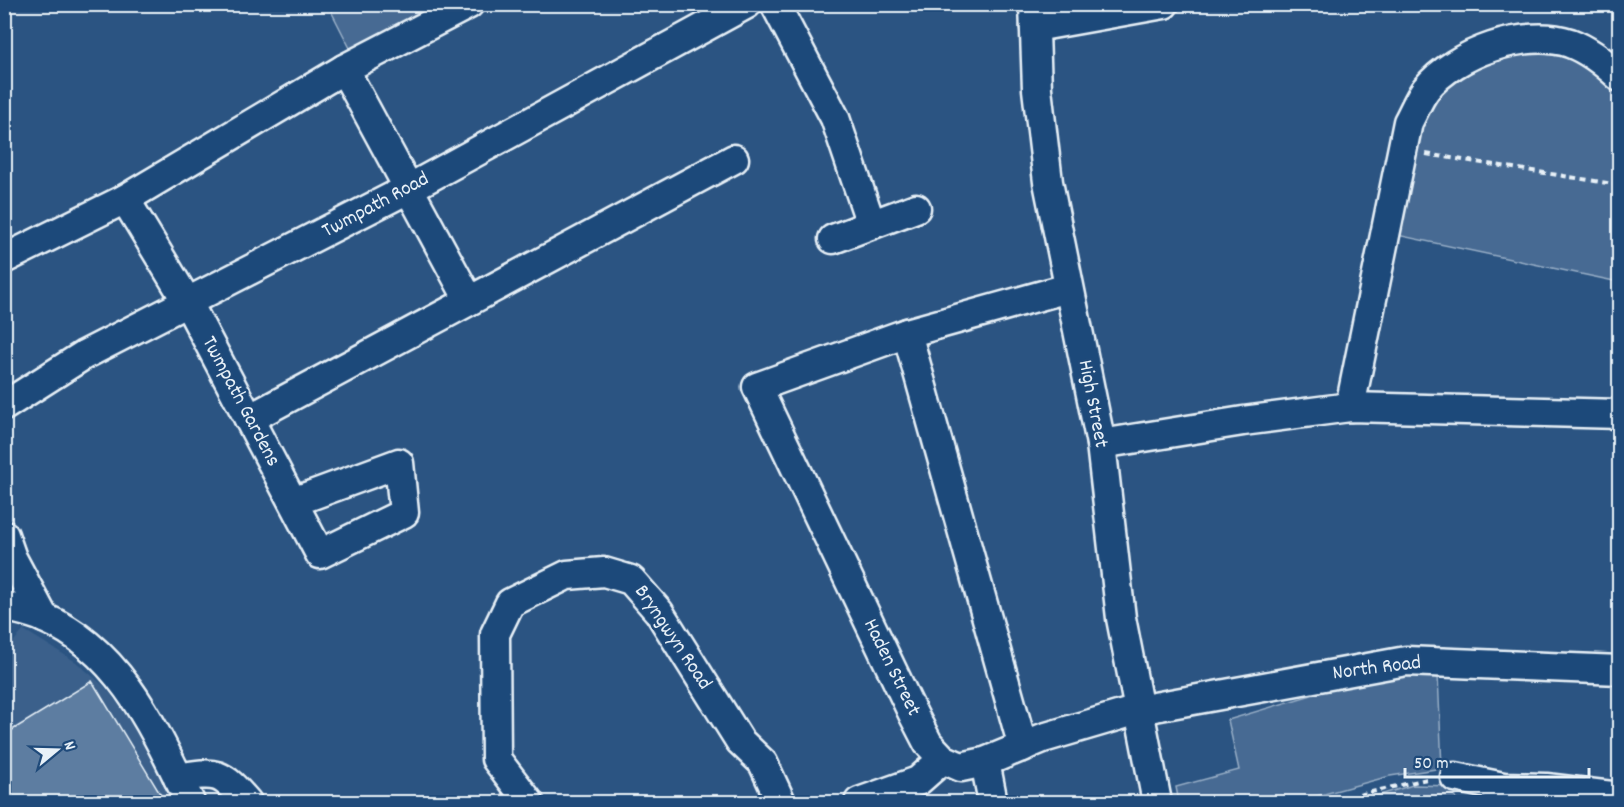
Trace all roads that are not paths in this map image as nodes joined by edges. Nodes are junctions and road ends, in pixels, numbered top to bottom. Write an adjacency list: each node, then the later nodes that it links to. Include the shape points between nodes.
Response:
1 (469, 4): 6 (street)
2 (747, 4): 9 (street, Twmpath Road)
3 (775, 4): 12 (street, via 835,118)
4 (1164, 4): 5 (street)
5 (1035, 16): 15 (street, High Street, via 1036,89)
6 (344, 69): 9 (street); 10 (street)
7 (1620, 77): 20 (street, via 1602,60 1568,43 1533,40 1496,44 1457,61 1426,89 1408,122)
8 (734, 159): 16 (street)
9 (408, 189): 16 (street); 17 (street, Twmpath Road)
10 (125, 199): 14 (street); 17 (street, Twmpath Gardens)
11 (916, 208): 12 (street)
12 (871, 225): 13 (street)
13 (833, 239)
14 (4, 259)
15 (1068, 288): 18 (street); 23 (street, High Street)
16 (469, 300): 22 (street)
17 (188, 303): 19 (street, Twmpath Road, via 84,355); 22 (street, Twmpath Gardens)
18 (907, 333): 30 (street); 31 (street, Haden Street, via 757,387 913,714 928,743)
19 (4, 406)
20 (1350, 407): 21 (street); 23 (street)
21 (1620, 414)
22 (249, 419): 24 (street, Twmpath Gardens)
23 (1101, 444): 29 (street, High Street, via 1121,618)
24 (293, 502)
25 (4, 535): 27 (street)
26 (4, 606): 27 (street)
27 (44, 618): 34 (street, via 73,633 109,664 144,712)
28 (1620, 670): 29 (street, North Road, via 1406,661)
29 (1138, 710): 30 (street); 43 (street, High Street)
30 (1023, 747): 32 (street)
31 (943, 759): 32 (street, via 961,766); 35 (street, via 918,781)
32 (985, 762): 42 (street)
33 (1455, 777): 36 (street)
34 (184, 790): 38 (street, via 208,773 228,780)
35 (910, 794): 41 (street)
36 (1503, 795): 37 (street, via 1546,788)
37 (1620, 797)
38 (247, 802)
39 (529, 802): 40 (street, Bryngwyn Road, via 496,759 495,634 510,603 567,575 604,572 632,580 659,612 740,741 763,763)
40 (781, 802)
41 (859, 802)
42 (993, 802)
43 (1157, 802)

